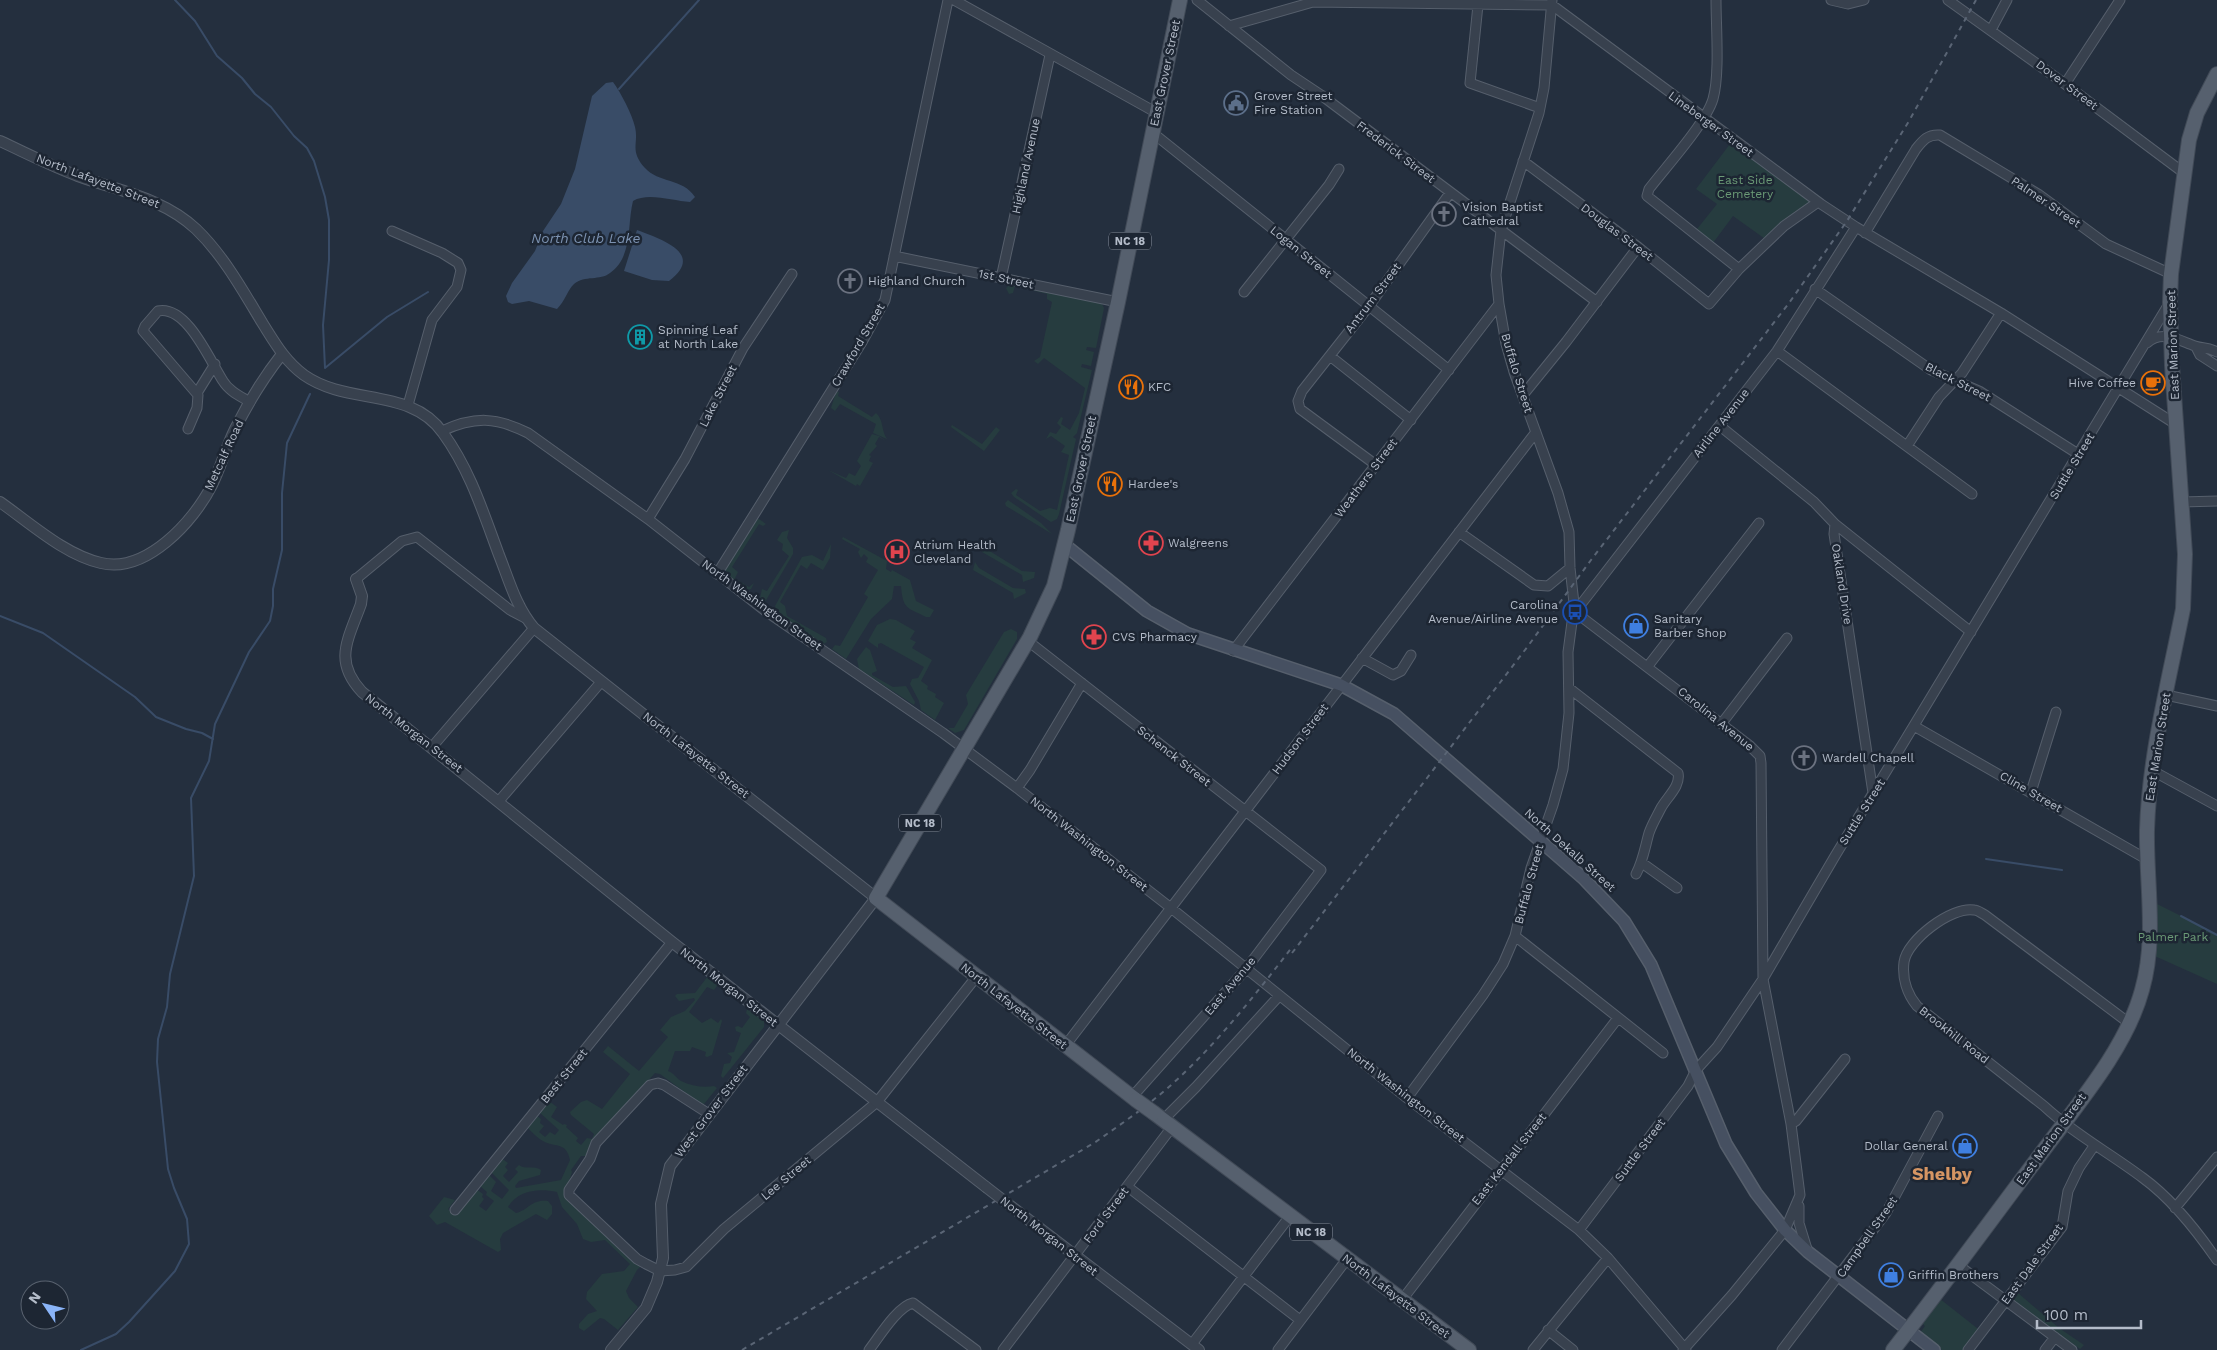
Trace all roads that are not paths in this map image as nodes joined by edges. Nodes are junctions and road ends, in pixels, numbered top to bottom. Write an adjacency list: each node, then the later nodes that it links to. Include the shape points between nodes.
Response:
1 (948, 0): 35 (street, Crawford Street)
2 (954, 0): 16 (street)
3 (1180, 0): 20 (main road, East Grover Street / NC 18)
4 (1197, 0): 14 (street, Frederick Street)
5 (1716, 0): 21 (street, via 1713,100)
6 (1831, 0): 7 (street, via 1848,4)
7 (1864, 0)
8 (1948, 0): 15 (street, Dover Street)
9 (2007, 0): 15 (street)
10 (2120, 0): 18 (street)
11 (1314, 1): 13 (street); 14 (street)
12 (1552, 2): 13 (street); 19 (street, Buffalo Street); 21 (street, Lineberger Street)
13 (1478, 5): 19 (street, via 1470,84)
14 (1229, 26): 27 (street, Frederick Street)
15 (1991, 30): 18 (street, Dover Street)
16 (1050, 55): 20 (street); 39 (street, Highland Avenue)
17 (2217, 74): 26 (main road, East Marion Street, via 2197,113)
18 (2065, 84): 26 (street, Dover Street)
19 (1540, 108): 24 (street, Buffalo Street)
20 (1157, 113): 22 (main road, East Grover Street / NC 18)
21 (1704, 118): 28 (street, Lineberger Street); 36 (street, via 1649,189 1647,196)
22 (1153, 134): 33 (street, Logan Street); 42 (main road, East Grover Street / NC 18)
23 (0, 141): 53 (street, North Lafayette Street, via 77,176 145,197 185,219 223,260)
24 (1523, 161): 30 (street, Buffalo Street); 34 (street, Douglas Street)
25 (1339, 169): 33 (street)
26 (2184, 173): 38 (main road, East Marion Street)
27 (1450, 192): 30 (street, Frederick Street); 46 (street, Antrum Street)
28 (1818, 202): 29 (street, Lineberger Street); 36 (street, via 1784,226)
29 (1856, 228): 32 (street, Lineberger Street); 40 (street, Airline Avenue)
30 (1501, 230): 43 (street, Frederick Street); 45 (street, Buffalo Street, via 1496,260)
31 (392, 231): 63 (street, via 442,253 458,263 461,270 458,287 432,320)
32 (1865, 233): 38 (street, Palmer Street, via 1922,141 1934,134 1944,136 2054,205 2106,244); 47 (street, Lineberger Street)
33 (1286, 240): 41 (street); 46 (street, Logan Street)
34 (1638, 247): 36 (street, Douglas Street, via 1710,304); 43 (street)
35 (894, 256): 39 (street, 1st Street); 83 (street, Crawford Street, via 888,290 879,314)
36 (1739, 269)
37 (792, 274): 77 (street, Lake Street, via 742,348 685,459)
38 (2171, 274): 44 (main road, East Marion Street)
39 (1001, 278): 42 (street, 1st Street)
40 (1815, 289): 51 (street, Airline Avenue); 58 (street, Black Street, via 1932,370)
41 (1244, 292)
42 (1118, 302): 81 (main road, East Grover Street / NC 18)
43 (1597, 302): 61 (street)
44 (2170, 302): 48 (main road, East Marion Street); 49 (street, Suttle Street)
45 (1499, 304): 57 (street, Weathers Street); 61 (street, Buffalo Street, via 1506,344)
46 (1369, 306): 54 (street, Antrum Street); 57 (street, Logan Street)
47 (2001, 313): 58 (street); 59 (street, Lineberger Street)
48 (2171, 337): 49 (street, via 2154,338); 50 (street); 65 (main road, East Marion Street)
49 (2143, 346): 59 (street, Suttle Street)
50 (2196, 347): 52 (street, via 2208,347); 56 (street, via 2200,355)
51 (1776, 351): 66 (street, Airline Avenue); 70 (street)
52 (2217, 352)
53 (282, 354): 62 (street, Metcalf Road); 63 (street, North Lafayette Street, via 302,374 324,386 343,393)
54 (1330, 356): 64 (street); 72 (street, Antrum Street, via 1302,391 1297,404)
55 (215, 364): 60 (street); 60 (street, via 186,324 173,313 158,311 144,326 144,333); 62 (street, via 228,386)
56 (2217, 366)
57 (1449, 370): 64 (street, Weathers Street)
58 (1955, 381): 70 (street, via 1939,397); 71 (street, Black Street, via 1979,391)
59 (2119, 388): 65 (street, Lineberger Street); 71 (street, Suttle Street)
60 (197, 393): 67 (street, via 197,408)
61 (1523, 395): 69 (street, Buffalo Street)
62 (250, 402): 75 (street, Metcalf Road, via 196,512 175,535 138,559 114,565 89,560)
63 (408, 405): 68 (street, North Lafayette Street)
64 (1411, 420): 72 (street, Weathers Street)
65 (2178, 425): 76 (main road, East Marion Street)
66 (1720, 426): 79 (street, via 1814,502); 85 (street, Airline Avenue)
67 (188, 429)
68 (442, 431): 77 (street, North Washington Street, via 469,421 496,421 511,425 555,452); 86 (street, North Lafayette Street, via 472,481 510,585)
69 (1536, 432): 80 (street, Hudson Street); 82 (street, Buffalo Street, via 1569,532)
70 (1907, 446): 73 (street)
71 (2078, 454): 88 (street, Suttle Street)
72 (1376, 465): 91 (street, Weathers Street)
73 (1972, 494)
74 (2217, 501): 76 (street)
75 (0, 502)
76 (2182, 502): 99 (main road, East Marion Street, via 2185,554 2183,609)
77 (648, 519): 83 (street, North Washington Street)
78 (1759, 523): 94 (street)
79 (1835, 524): 88 (street); 109 (street, Oakland Drive)
80 (1459, 532): 82 (street, via 1534,585 1548,586); 93 (street, Hudson Street)
81 (1065, 545): 90 (main road, East Grover Street / NC 18, via 1054,586); 91 (main road, North Dekalb Street, via 1118,590 1162,621)
82 (1570, 568): 85 (street)
83 (718, 574): 105 (street, North Washington Street, via 764,610)
84 (356, 579): 86 (street, via 402,540 417,537 510,610); 104 (street, North Morgan Street, via 362,596 346,650 346,672 362,692)
85 (1576, 612): 94 (street, Carolina Avenue); 98 (street, Buffalo Street, via 1568,652)
86 (527, 619): 87 (street, North Lafayette Street)
87 (534, 628): 95 (street, North Lafayette Street); 104 (street)
88 (1971, 632): 103 (street, Suttle Street)
89 (1787, 638): 102 (street)
90 (1028, 642): 96 (street, Schenck Street); 105 (main road, East Grover Street / NC 18)
91 (1233, 651): 97 (main road, North Dekalb Street)
92 (1410, 655): 93 (street, via 1401,671 1394,675)
93 (1362, 658): 97 (street, Hudson Street)
94 (1648, 666): 102 (street, Carolina Avenue)
95 (601, 682): 110 (street); 119 (street, North Lafayette Street)
96 (1082, 683): 107 (street); 112 (street, Schenck Street)
97 (1341, 685): 112 (street, Hudson Street); 113 (main road, North Dekalb Street, via 1408,725)
98 (1569, 688): 113 (street, Buffalo Street, via 1563,769); 115 (street, via 1678,773 1677,785 1650,830)
99 (2166, 695): 100 (street); 106 (main road, East Marion Street)
100 (2217, 706)
101 (2056, 712): 108 (street)
102 (1722, 723): 125 (street, Carolina Avenue, via 1760,756)
103 (1914, 726): 108 (street, Cline Street); 109 (street, Suttle Street)
104 (432, 748): 110 (street, North Morgan Street)
105 (964, 748): 107 (street, North Washington Street); 119 (main road, East Grover Street / NC 18)
106 (2153, 771): 111 (street); 114 (main road, East Marion Street, via 2147,829)
107 (1017, 788): 120 (street, North Washington Street)
108 (2031, 792): 114 (street, Cline Street)
109 (1874, 793): 125 (street, Suttle Street)
110 (499, 801): 122 (street, North Morgan Street)
111 (2217, 806)
112 (1245, 811): 116 (street, Schenck Street); 120 (street, Hudson Street)
113 (1541, 841): 121 (street, Buffalo Street, via 1531,868); 133 (main road, North Dekalb Street, via 1624,921 1651,965)
114 (2148, 860): 128 (main road, East Marion Street, via 2147,966 2137,1006)
115 (1642, 863): 117 (street); 118 (street)
116 (1321, 870): 123 (street, East Avenue)
117 (1636, 874)
118 (1677, 888)
119 (876, 898): 124 (main road, North Lafayette Street / NC 18); 129 (street, West Grover Street)
120 (1171, 908): 123 (street, North Washington Street); 130 (street, Hudson Street)
121 (1515, 936): 127 (street); 135 (street, Buffalo Street, via 1503,964 1483,995)
122 (672, 942): 129 (street, North Morgan Street); 148 (street, Best Street)
123 (1246, 969): 126 (street, North Washington Street); 134 (street, East Avenue)
124 (977, 976): 130 (main road, North Lafayette Street / NC 18); 136 (street, Lee Street)
125 (1764, 979): 133 (street, Suttle Street); 141 (street, Carolina Avenue)
126 (1279, 996): 135 (street, North Washington Street); 139 (street, Ford Street)
127 (1618, 1018): 131 (street); 144 (street, East Kendall Street)
128 (2129, 1023): 140 (main road, East Marion Street, via 2098,1075); 140 (street, Brookhill Road, via 1978,911 1968,910 1948,916 1920,936 1908,952 1904,961 1906,987 1917,1006)
129 (778, 1025): 136 (street, North Morgan Street); 137 (street, West Grover Street)
130 (1065, 1046): 134 (main road, North Lafayette Street / NC 18)
131 (1663, 1053)
132 (1845, 1059): 141 (street)
133 (1696, 1070): 150 (street, Suttle Street, via 1688,1086); 151 (main road, North Dekalb Street, via 1732,1156)
134 (1134, 1098): 139 (main road, North Lafayette Street / NC 18, bridge)
135 (1407, 1098): 144 (street, North Washington Street)
136 (876, 1102): 153 (street, North Morgan Street, bridge); 158 (street, Lee Street, via 724,1229 686,1267)
137 (709, 1114): 158 (street, West Grover Street, via 678,1154 667,1175 661,1204 664,1249); 158 (street, via 658,1082 650,1085 596,1143 590,1159 569,1190 569,1195 637,1259)
138 (1938, 1116): 159 (street, Campbell Street, via 1886,1213)
139 (1163, 1120): 145 (street, Ford Street); 149 (main road, North Lafayette Street / NC 18)
140 (2063, 1123): 142 (street, Brookhill Road); 157 (main road, East Marion Street)
141 (1791, 1124): 146 (street, Carolina Avenue)
142 (2094, 1146): 147 (street, Brookhill Road, via 2143,1178); 162 (street, East Dale Street, via 2078,1168 2068,1191 2062,1227)
143 (2217, 1157): 147 (street)
144 (1501, 1169): 150 (street, North Washington Street); 161 (street, East Kendall Street)
145 (1128, 1187): 153 (street, Ford Street); 160 (street)
146 (1800, 1195): 151 (street); 152 (street, Carolina Avenue, via 1799,1223)
147 (2175, 1208): 156 (street, Brookhill Road)
148 (455, 1210)
149 (1290, 1216): 155 (main road, North Lafayette Street / NC 18); 160 (street)
150 (1579, 1230): 154 (street, North Washington Street)
151 (1785, 1230): 152 (main road, North Dekalb Street); 168 (street)
152 (1808, 1252): 159 (main road, North Dekalb Street)
153 (1075, 1256): 167 (street, North Morgan Street); 172 (street, Ford Street)
154 (1608, 1258): 164 (street); 168 (street, North Washington Street)
155 (1347, 1259): 161 (main road, North Lafayette Street / NC 18); 163 (street)
156 (2217, 1260)
157 (1958, 1265): 162 (street); 165 (main road, East Marion Street)
158 (660, 1271): 169 (street, West Grover Street, via 646,1308)
159 (1840, 1276): 165 (main road, North Dekalb Street); 177 (street, Campbell Street)
160 (1244, 1277): 163 (street); 167 (street)
161 (1402, 1300): 174 (main road, North Lafayette Street / NC 18)
162 (2006, 1300): 166 (street); 180 (street, East Dale Street)
163 (1300, 1320): 173 (street)
164 (1548, 1330): 175 (street); 176 (street)
165 (1908, 1330): 178 (main road, East Marion Street); 179 (main road, North Dekalb Street)
166 (2055, 1337): 181 (street); 182 (street)
167 (1196, 1347)
168 (1685, 1349)
169 (611, 1350)
170 (869, 1350): 171 (street, via 899,1312 913,1303)
171 (976, 1350)
172 (1003, 1350)
173 (1278, 1350)
174 (1469, 1350)
175 (1533, 1350)
176 (1572, 1350)
177 (1782, 1350)
178 (1893, 1350)
179 (1934, 1350)
180 (1968, 1350)
181 (2045, 1350)
182 (2072, 1350)

